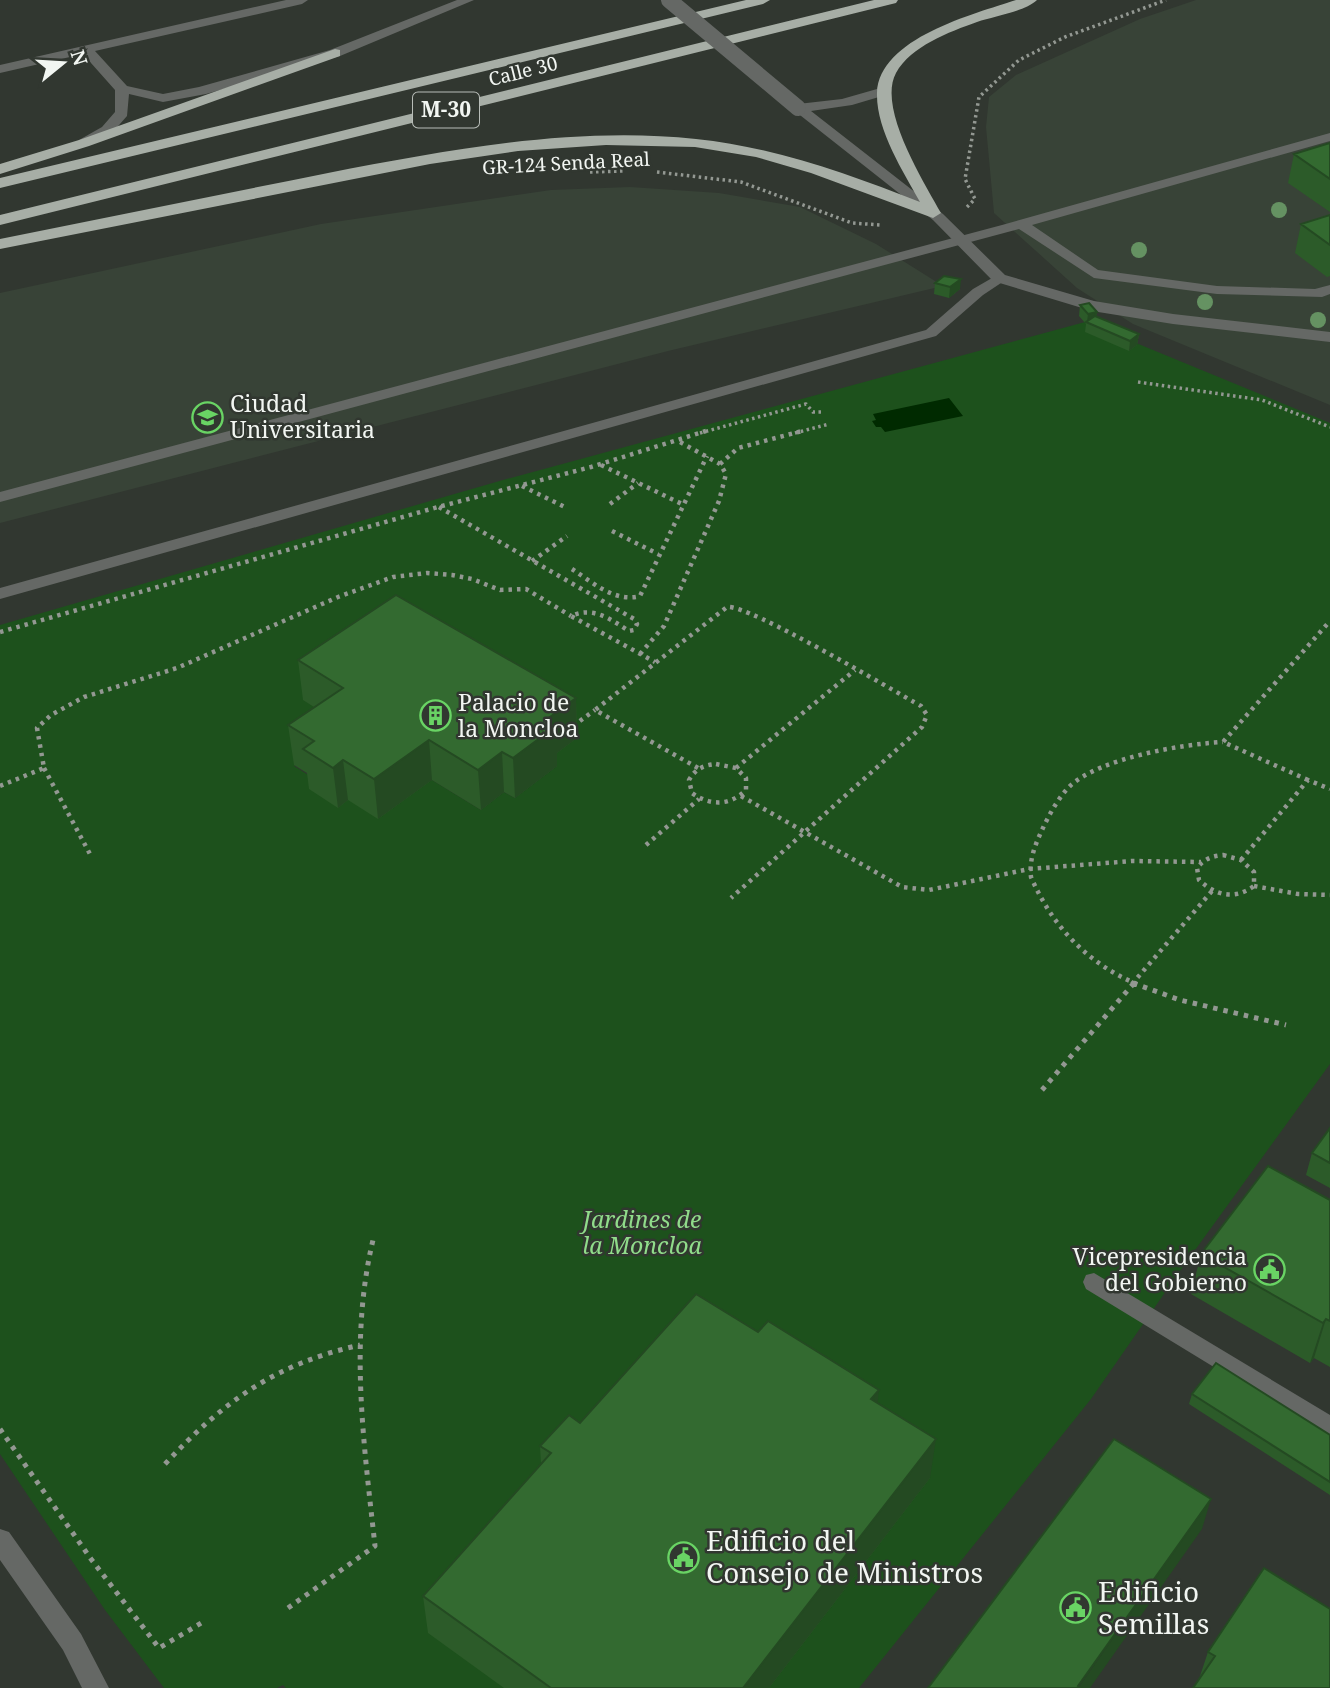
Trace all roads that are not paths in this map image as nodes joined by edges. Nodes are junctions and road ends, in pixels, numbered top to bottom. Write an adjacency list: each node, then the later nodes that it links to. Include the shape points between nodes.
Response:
1 (302, 0): 7 (lane)
2 (468, 0): 8 (lane)
3 (669, 0): 12 (street, bridge)
4 (762, 0): 16 (highway, Calle 30 / M-30)
5 (891, 0): 18 (highway, Calle 30 / M-30)
6 (1030, 0): 11 (highway, via 918,43 892,66)
7 (87, 50): 9 (lane); 10 (lane)
8 (335, 53): 10 (lane, via 163,98); 14 (highway)
9 (0, 69)
10 (122, 89): 14 (lane, via 122,113 107,130)
11 (884, 91): 12 (street, via 830,106); 17 (highway, via 895,137)
12 (798, 107): 17 (street)
13 (1330, 137): 19 (lane)
14 (84, 143): 15 (highway)
15 (0, 169)
16 (0, 183)
17 (936, 215): 20 (street); 21 (highway, via 844,177 760,154 696,143 565,141 457,153)
18 (0, 220)
19 (1019, 223): 20 (lane); 23 (lane, via 1094,274 1217,290 1317,294)
20 (962, 240): 22 (street); 25 (lane)
21 (0, 244)
22 (999, 278): 24 (street, via 1092,306); 26 (lane, via 931,333)
23 (1330, 289)
24 (1330, 337)
25 (0, 497)
26 (0, 594)
27 (1094, 1282): 28 (lane)
28 (1330, 1428)
29 (0, 1540): 30 (lane, via 72,1642)
30 (96, 1688)

